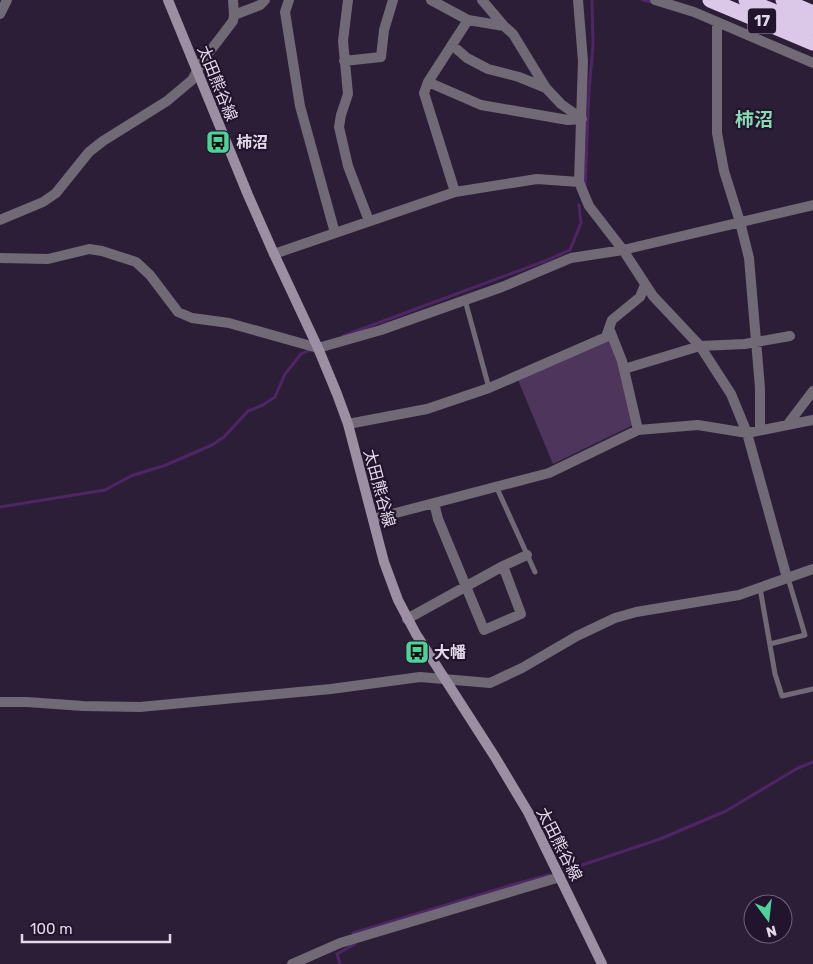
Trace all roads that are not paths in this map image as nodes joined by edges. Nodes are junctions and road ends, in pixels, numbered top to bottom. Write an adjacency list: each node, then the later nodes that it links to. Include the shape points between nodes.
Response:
1 (7, 0): 16 (street)
2 (168, 0): 26 (main road, 太田熊谷線)
3 (234, 0): 17 (street)
4 (265, 0): 17 (street)
5 (289, 0): 36 (street, via 285,12 300,106)
6 (348, 0): 24 (street)
7 (393, 0): 24 (street, via 384,30 381,57)
8 (431, 0): 18 (street)
9 (578, 0): 29 (street, via 583,61)
10 (654, 0): 19 (street)
11 (710, 0): 22 (highway, 17)
12 (746, 0): 21 (highway, 17)
13 (783, 0): 15 (highway, 17)
14 (484, 1): 20 (street)
15 (813, 13)
16 (0, 14)
17 (234, 15): 26 (street, via 233,21)
18 (468, 20): 20 (street); 23 (street)
19 (716, 22): 25 (street); 35 (street, via 717,134 724,171)
20 (504, 26): 28 (street, via 513,34)
21 (813, 27)
22 (813, 43)
23 (452, 45): 27 (street); 28 (street, via 488,69)
24 (344, 61): 34 (street, via 348,94 339,127 348,166)
25 (813, 63)
26 (196, 71): 33 (street, via 192,80 167,101 89,152 56,193); 38 (main road, 太田熊谷線)
27 (428, 82): 29 (street, via 481,105 568,120); 31 (street, via 424,93)
28 (546, 88): 29 (street)
29 (582, 119): 30 (street)
30 (579, 182): 31 (street, via 537,179); 37 (street, via 589,206)
31 (455, 192): 34 (street)
32 (813, 205): 35 (street)
33 (0, 220)
34 (369, 221): 36 (street)
35 (740, 222): 37 (street); 44 (street, via 748,258)
36 (335, 232): 38 (street)
37 (623, 250): 40 (street); 41 (street, via 571,258)
38 (274, 254): 46 (main road, 太田熊谷線)
39 (0, 258): 46 (street, via 48,259 89,249 102,251 136,262 178,312)
40 (645, 285): 42 (street, via 640,298 612,320); 45 (street)
41 (465, 299): 46 (street, via 381,330); 48 (lane)
42 (609, 328): 47 (street); 48 (street, via 606,337)
43 (790, 336): 44 (street)
44 (755, 342): 45 (street); 54 (street)
45 (700, 346): 47 (street); 55 (street, via 731,394)
46 (318, 348): 51 (main road, 太田熊谷線)
47 (624, 370): 53 (street)
48 (489, 388): 51 (street, via 427,410)
49 (813, 391): 52 (street)
50 (813, 420): 52 (street)
51 (348, 424): 58 (main road, 太田熊谷線)
52 (788, 424): 54 (street)
53 (638, 430): 55 (street, via 698,425); 56 (street, via 549,473)
54 (760, 430): 55 (street)
55 (747, 433): 63 (street)
56 (496, 486): 57 (street); 59 (lane)
57 (434, 503): 58 (street); 64 (street)
58 (373, 519): 66 (main road, 太田熊谷線, via 390,582)
59 (527, 555): 60 (street); 62 (lane)
60 (503, 566): 64 (street); 64 (street, via 521,614 484,630)
61 (813, 569): 63 (street)
62 (535, 572)
63 (788, 578): 65 (street); 67 (lane, via 805,635)
64 (466, 586): 66 (street)
65 (760, 588): 67 (lane); 68 (street, via 739,595 616,618 490,683)
66 (407, 619): 68 (main road, 太田熊谷線)
67 (770, 644): 69 (lane, via 782,696)
68 (444, 678): 70 (street, via 420,676 332,689 140,707); 71 (main road, 太田熊谷線, via 516,791)
69 (813, 689)
70 (0, 702)
71 (560, 878): 72 (street, via 360,937); 73 (main road, 太田熊谷線)
72 (292, 964)
73 (602, 964)

